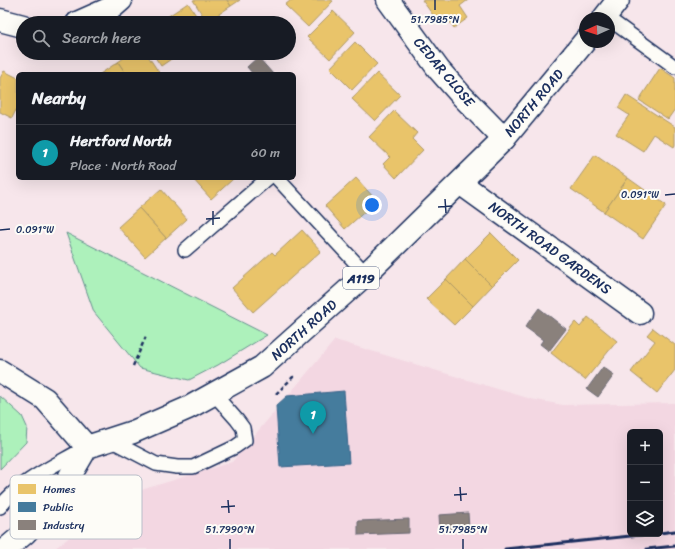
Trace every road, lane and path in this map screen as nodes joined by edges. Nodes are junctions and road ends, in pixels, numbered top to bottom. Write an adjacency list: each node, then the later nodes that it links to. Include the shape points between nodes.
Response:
1 (121, 0): 3 (main road, via 113,7)
2 (388, 0): 9 (main road, CEDAR CLOSE, via 439,70)
3 (93, 16)
4 (615, 19): 8 (lane)
5 (0, 20): 6 (main road)
6 (16, 24)
7 (579, 48): 9 (main road, NORTH ROAD / A119)
8 (675, 67)
9 (504, 139): 12 (main road, NORTH ROAD / A119)
10 (266, 180): 13 (lane)
11 (279, 180): 14 (lane)
12 (460, 183): 14 (main road, NORTH ROAD / A119); 15 (main road, NORTH ROAD GARDENS)
13 (185, 250)
14 (366, 274): 19 (main road, NORTH ROAD / A119, via 262,367)
15 (640, 313)
16 (147, 334): 17 (path)
17 (133, 366)
18 (0, 371): 21 (main road, via 45,399)
19 (214, 394): 20 (main road, NORTH ROAD / A119, via 188,408); 20 (lane, via 243,428 245,440 193,467 156,464)
20 (110, 440): 21 (main road, NORTH ROAD / A119)
21 (87, 448): 22 (lane); 23 (main road)
22 (39, 475)
23 (71, 475)
24 (10, 494): 25 (lane)
25 (0, 507)
26 (17, 539): 27 (main road)
27 (6, 549)

